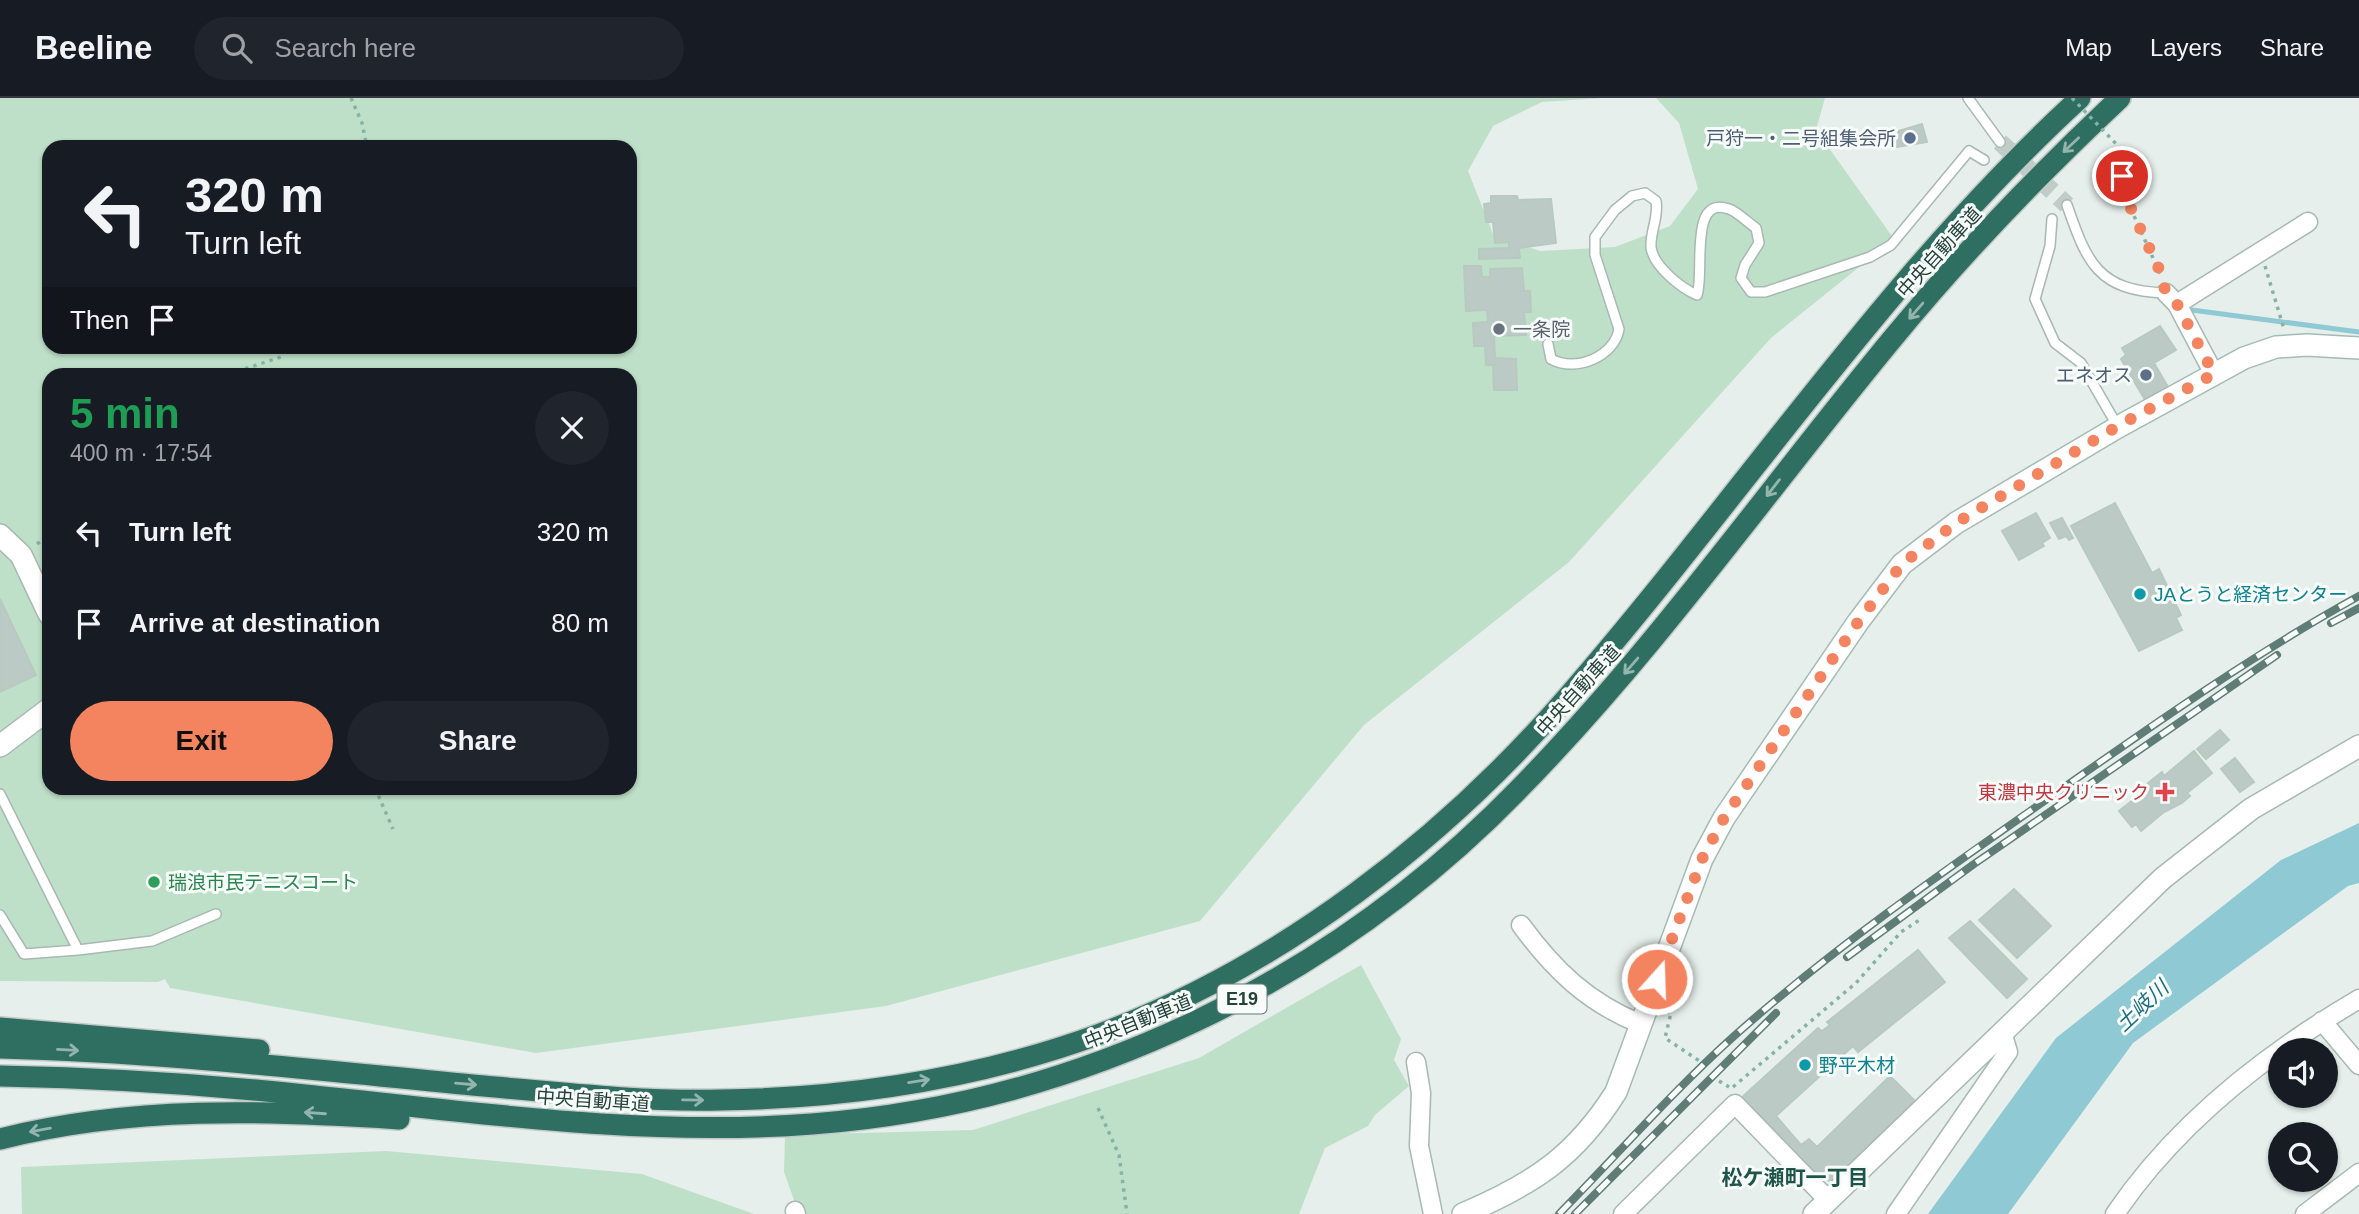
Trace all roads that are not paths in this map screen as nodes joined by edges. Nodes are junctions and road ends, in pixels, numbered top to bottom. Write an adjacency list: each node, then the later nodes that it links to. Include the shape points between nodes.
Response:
1 (1968, 98): 4 (lane)
2 (2080, 98): 33 (highway, 中央自動車道 / E19, one-way to 2, via 651,1099 733,1100 869,1089 1013,1061 1099,1034 1181,999 1269,951 1406,853 1513,755 1568,696 1909,279)
3 (2120, 98): 34 (highway, 中央自動車道 / E19, one-way to 34, via 2056,158 1894,336 1672,617 1517,792 1406,889 1300,965 1187,1027 1111,1059 943,1107 808,1125)
4 (2000, 142)
5 (1984, 160): 10 (lane, via 1969,151 1891,245 1870,257 1765,292 1751,292 1741,278 1759,243 1756,228 1728,209 1706,213 1700,227 1702,282 1697,295 1655,259 1651,246 1656,201 1645,194 1632,196 1595,237 1595,255 1619,329 1618,339 1605,354 1567,365 1551,359)
6 (2067, 205): 9 (lane, via 2083,251 2103,276)
7 (2052, 219): 13 (lane, via 2050,246 2035,299 2055,343 2081,363)
8 (2308, 222): 9 (street, via 2260,255)
9 (2171, 299): 12 (street)
10 (1548, 344)
11 (2359, 348): 12 (main road, via 2286,346 2244,358)
12 (2214, 374): 13 (main road)
13 (2118, 426): 26 (main road, via 1929,541 1878,592 1724,818 1702,859)
14 (0, 535): 15 (main road, via 21,555)
15 (42, 599)
16 (42, 714): 17 (main road)
17 (0, 746)
18 (2359, 746): 28 (main road, via 2251,808 2173,870)
19 (0, 794): 23 (lane)
20 (216, 914): 23 (lane, via 152,941)
21 (0, 915): 23 (lane, via 24,954)
22 (1521, 925): 26 (street, via 1552,966 1577,989)
23 (78, 950)
24 (2359, 999): 25 (street)
25 (2322, 1021): 31 (street); 38 (street, via 2248,1072 2176,1141)
26 (1641, 1024): 40 (main road, via 1616,1092 1582,1140 1542,1175)
27 (0, 1028): 33 (highway, via 215,1045 364,1063)
28 (2002, 1032): 37 (main road); 42 (street, via 2008,1052)
29 (0, 1048): 33 (highway, 中央自動車道 / E19, one-way to 33, via 179,1057)
30 (1416, 1062): 39 (street, via 1421,1093 1419,1146)
31 (2359, 1065)
32 (0, 1076): 34 (highway, 中央自動車道 / E19, via 191,1085)
33 (422, 1080)
34 (579, 1124): 35 (highway, one-way to 35, via 298,1112 178,1113)
35 (0, 1139)
36 (2359, 1172): 43 (street)
37 (1821, 1207): 41 (street, via 1735,1104)
38 (2119, 1212)
39 (1433, 1214)
40 (1463, 1214)
41 (1623, 1214)
42 (1896, 1214)
43 (2305, 1214)

